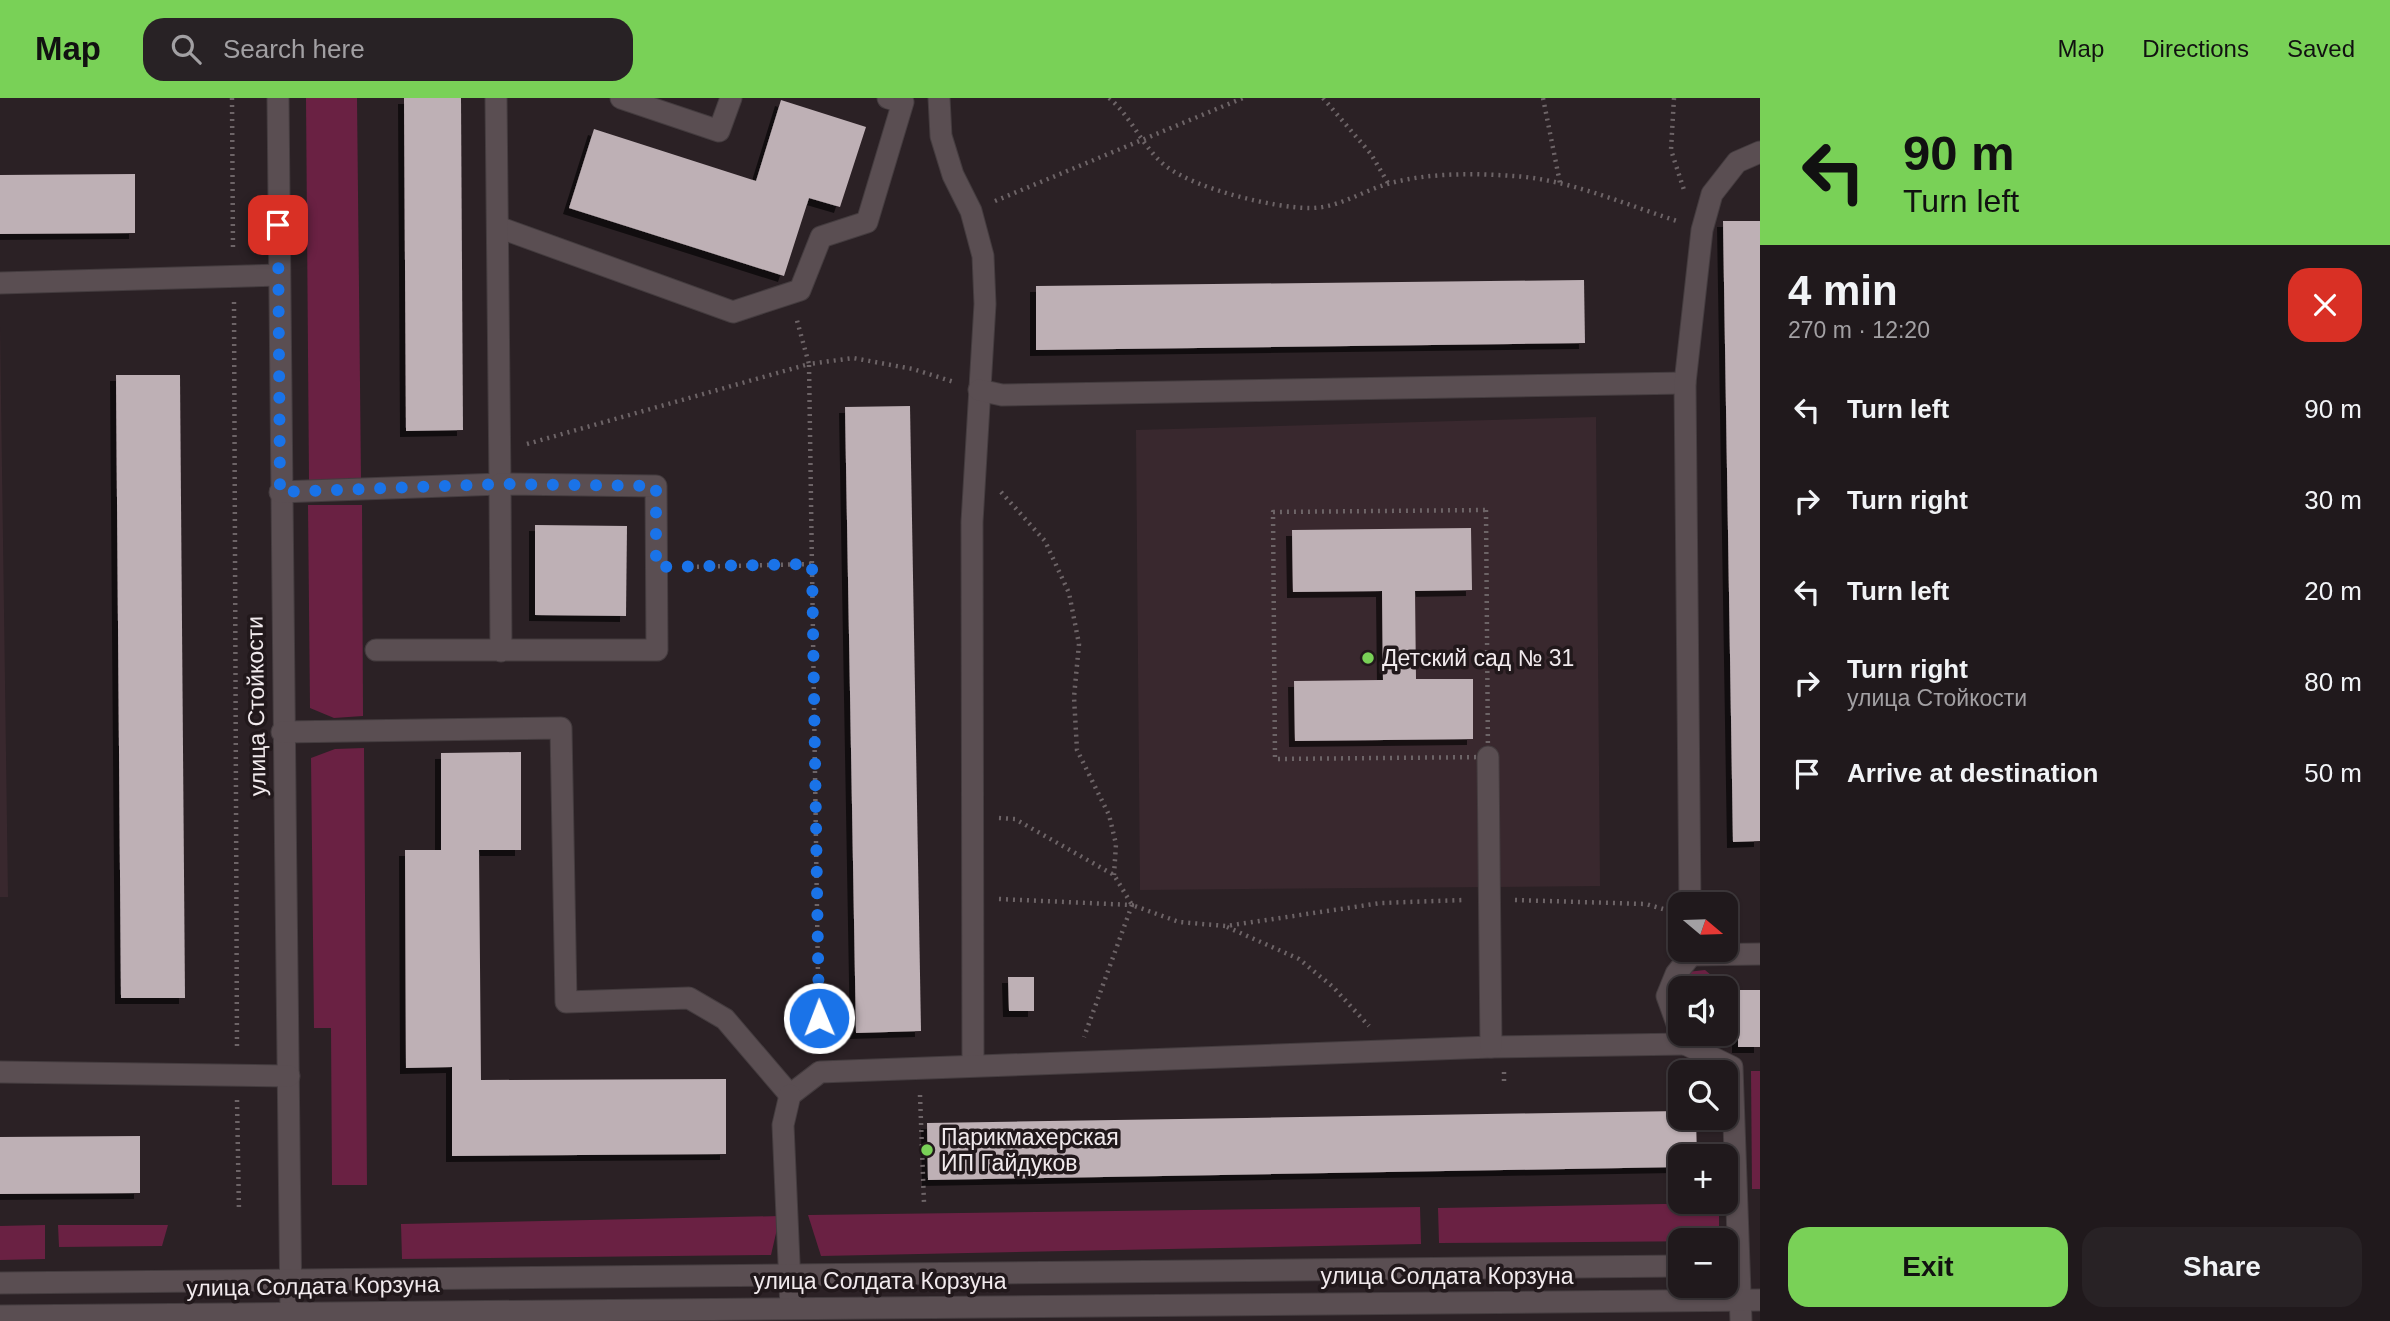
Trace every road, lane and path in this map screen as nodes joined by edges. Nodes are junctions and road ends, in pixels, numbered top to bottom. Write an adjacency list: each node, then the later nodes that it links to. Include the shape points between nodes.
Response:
1 (232, 98): 21 (path)
2 (278, 98): 20 (street, улица Стойкости)
3 (496, 98): 18 (street)
4 (621, 98): 5 (street, via 719,131)
5 (731, 98)
6 (888, 98): 23 (street, via 903,103 867,222 821,237 800,290)
7 (939, 98): 17 (street, via 941,136)
8 (1109, 98): 13 (path)
9 (1243, 98): 13 (path)
10 (1323, 98): 15 (path, via 1371,154)
11 (1544, 98): 16 (path)
12 (1674, 98): 19 (path, via 1671,150)
13 (1143, 140): 15 (path, via 1168,167 1205,185 1257,200 1310,208 1347,201); 17 (path)
14 (1760, 152): 19 (street, via 1737,162 1712,194)
15 (1388, 183): 16 (path, via 1425,176 1514,176)
16 (1560, 183): 19 (path)
17 (971, 211): 26 (street, via 983,256)
18 (498, 227): 23 (street, via 733,312); 27 (street)
19 (1702, 229): 25 (street)
20 (278, 275): 21 (street); 30 (street, улица Стойкости)
21 (234, 276): 22 (street); 59 (path)
22 (0, 283)
23 (789, 293): 24 (path)
24 (809, 364): 26 (path, via 853,358 913,369); 27 (path); 31 (path)
25 (1685, 383): 26 (street, via 1002,396); 39 (street)
26 (979, 390): 37 (street, via 972,522)
27 (500, 452): 28 (street)
28 (500, 484): 30 (street); 32 (street, via 656,486); 34 (street)
29 (993, 484): 38 (path, via 1045,541 1069,593 1079,644 1073,697 1077,750 1109,815 1116,844)
30 (280, 492): 35 (street, улица Стойкости)
31 (812, 564): 32 (path); 58 (path)
32 (656, 567): 34 (street, via 657,650)
33 (376, 650): 34 (street)
34 (500, 650)
35 (282, 732): 60 (street, улица Стойкости); 61 (street, via 561,728 566,1002 689,999 725,1019)
36 (1488, 757): 36 (path, via 1486,510 1273,512 1275,759); 41 (street)
37 (970, 815): 38 (path, via 1016,819); 40 (street)
38 (1114, 875): 42 (path)
39 (1680, 892)
40 (971, 898): 42 (path); 55 (street)
41 (1490, 899): 43 (path); 44 (path, via 1381,903); 50 (street)
42 (1132, 905): 44 (path, via 1179,922); 54 (path)
43 (1668, 907)
44 (1226, 926): 51 (path, via 1299,959 1333,987)
45 (1760, 954): 46 (street)
46 (1738, 955)
47 (1730, 962): 53 (path)
48 (1668, 1038): 50 (street)
49 (1697, 1046): 52 (street)
50 (1491, 1047): 51 (street)
51 (1389, 1050): 54 (street)
52 (1720, 1060)
53 (1732, 1060)
54 (1077, 1061): 55 (street)
55 (973, 1065): 56 (street)
56 (919, 1067): 58 (street); 63 (path)
57 (0, 1072): 59 (street)
58 (820, 1072): 61 (street)
59 (237, 1076): 60 (street); 64 (path)
60 (289, 1076): 69 (street, улица Стойкости)
61 (790, 1095): 68 (street, via 783,1125)
62 (1735, 1130): 66 (street)
63 (924, 1202)
64 (239, 1212)
65 (1668, 1266): 67 (street, улица Солдата Корзуна)
66 (1742, 1266): 71 (street)
67 (1069, 1272): 68 (street, улица Солдата Корзуна); 73 (street)
68 (790, 1275): 69 (street, улица Солдата Корзуна); 72 (street)
69 (291, 1280): 70 (street, улица Солдата Корзуна); 75 (street, улица Стойкости)
70 (0, 1283)
71 (1747, 1307): 73 (street, улица Солдата Корзуна)
72 (791, 1308): 73 (street, улица Солдата Корзуна); 75 (street, улица Солдата Корзуна)
73 (1069, 1313)
74 (0, 1316): 75 (street, улица Солдата Корзуна)
75 (290, 1317)

